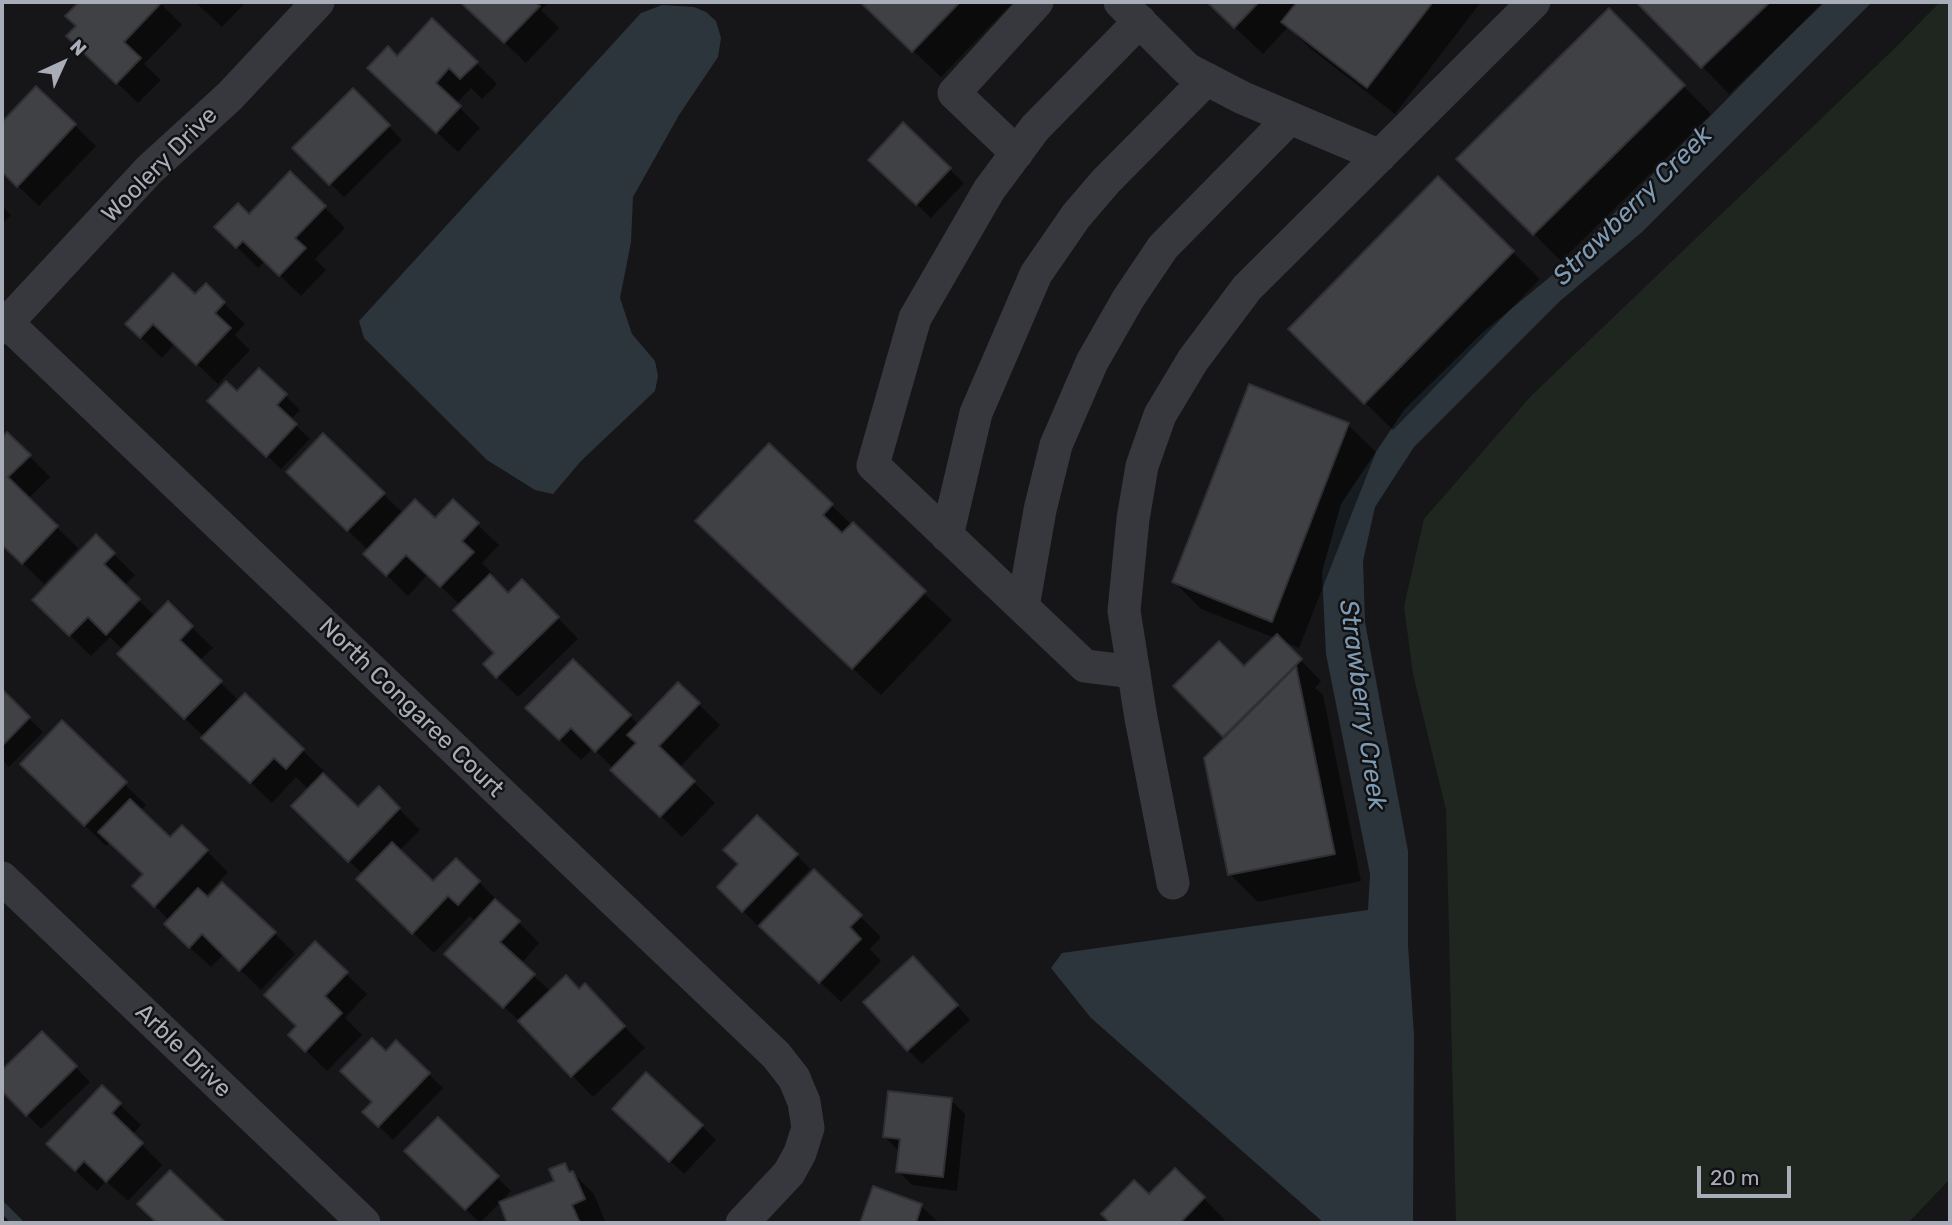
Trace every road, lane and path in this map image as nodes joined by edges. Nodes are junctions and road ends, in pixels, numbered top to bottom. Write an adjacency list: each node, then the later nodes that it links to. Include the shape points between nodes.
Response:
1 (318, 2): 11 (street, Woolery Drive, via 230,96 149,170)
2 (1037, 2): 9 (street, via 954,93)
3 (1518, 2): 6 (street)
4 (1534, 2): 6 (street)
5 (1130, 11): 7 (street, via 1187,69); 9 (street)
6 (1502, 34): 10 (street)
7 (1207, 79): 8 (street); 12 (street, via 1106,181 1036,274 976,412)
8 (1290, 118): 10 (street); 13 (street, via 1163,247 1093,362 1056,445)
9 (1017, 153): 12 (street, via 989,190 915,318 873,465)
10 (1380, 156): 14 (street, via 1247,288 1193,360 1160,415 1142,466 1133,519 1124,611)
11 (4, 326): 18 (street, North Congaree Court, via 776,1055 794,1078 808,1128 789,1173)
12 (947, 536): 13 (street)
13 (1023, 607): 14 (street, via 1085,666)
14 (1134, 672): 16 (street)
15 (2, 878): 17 (street, Arble Drive)
16 (1173, 883)
17 (364, 1223)
18 (742, 1223)

